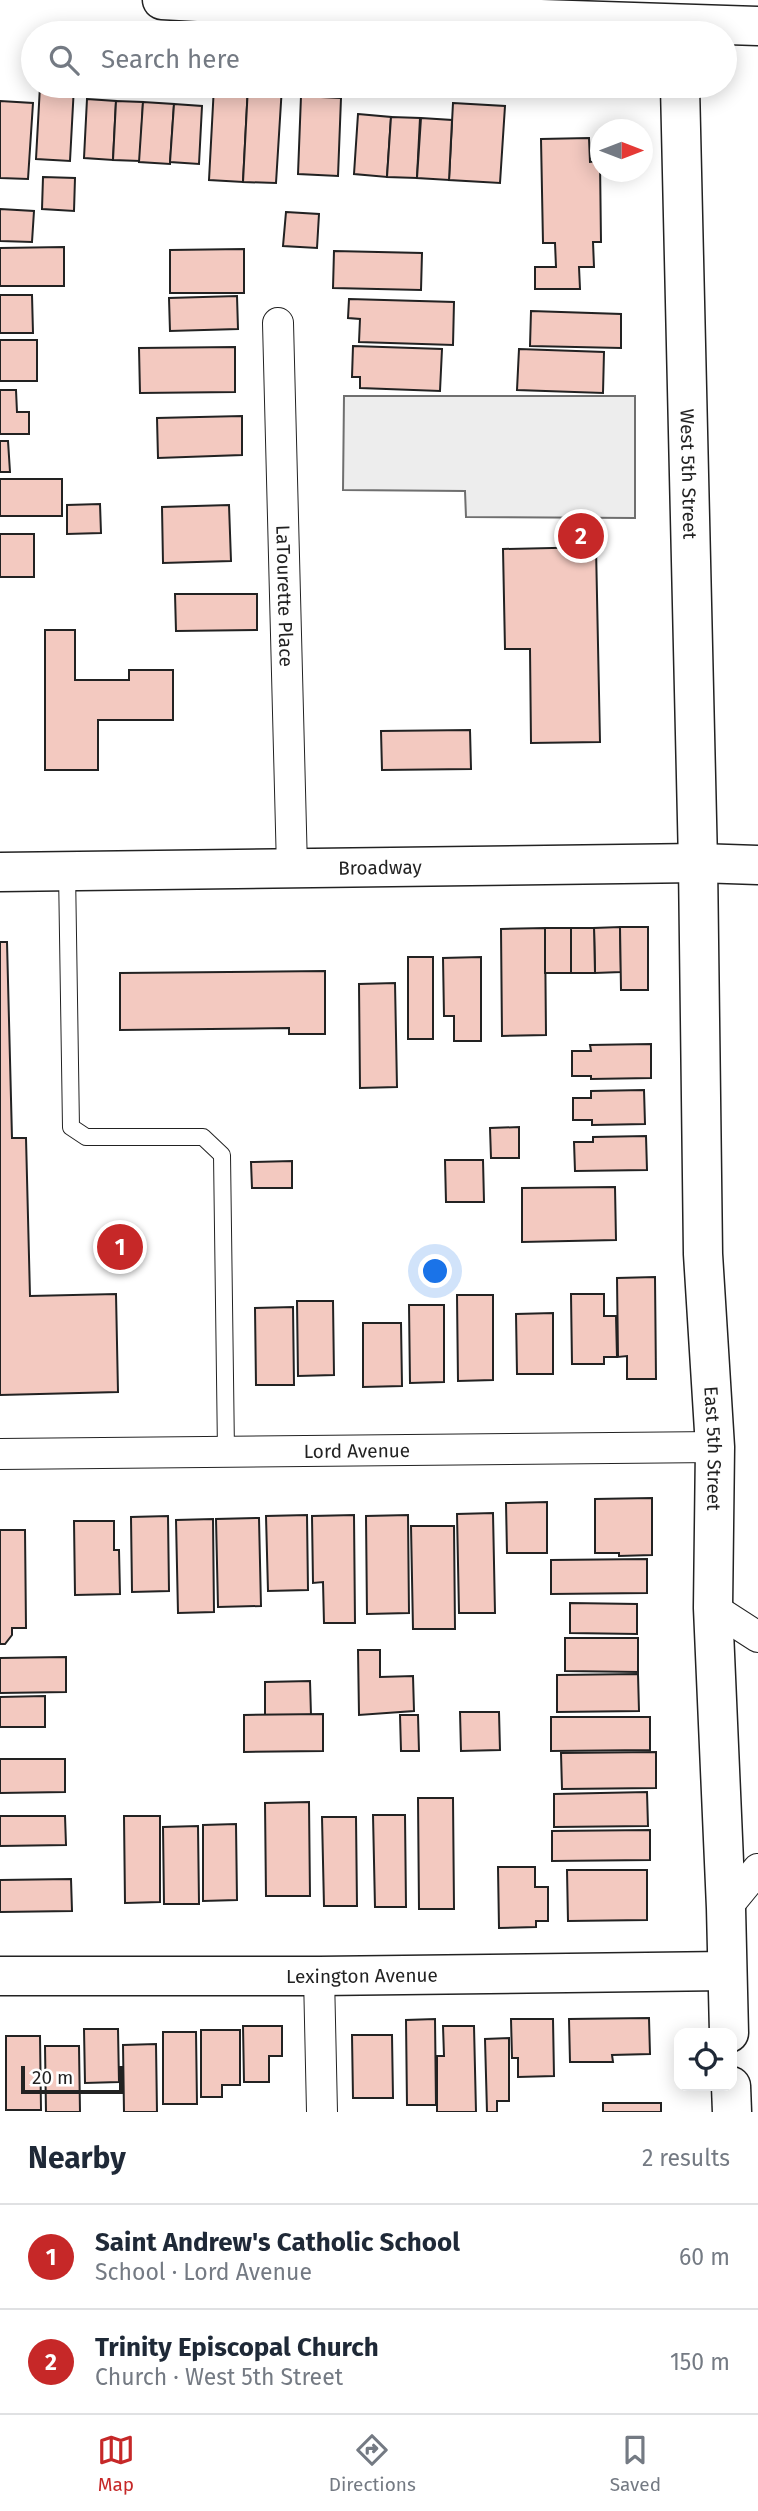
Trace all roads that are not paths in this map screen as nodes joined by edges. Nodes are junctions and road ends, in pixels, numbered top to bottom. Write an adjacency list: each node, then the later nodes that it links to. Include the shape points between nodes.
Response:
1 (162, 0): 2 (street)
2 (406, 7): 3 (street)
3 (678, 19): 4 (street)
4 (701, 21)
5 (737, 24): 6 (street)
6 (758, 26)
7 (680, 98): 9 (street, West 5th Street)
8 (278, 323): 11 (street, LaTourette Place)
9 (698, 863): 10 (street, Broadway); 11 (street, Broadway); 14 (street, East 5th Street, via 703,1254)
10 (758, 864)
11 (292, 868): 12 (street, Broadway)
12 (67, 871): 13 (street, Broadway); 15 (lane, via 71,1127 86,1137 202,1137 222,1155)
13 (0, 873)
14 (715, 1447): 15 (street, Lord Avenue); 17 (street, East 5th Street)
15 (226, 1451): 16 (street, Lord Avenue)
16 (0, 1454)
17 (713, 1608): 18 (street); 20 (street, East 5th Street)
18 (758, 1637)
19 (758, 1869): 20 (street)
20 (726, 1908): 21 (street, East 5th Street)
21 (726, 1971): 23 (street, Lexington Avenue); 24 (street, East 5th Street)
22 (0, 1976): 23 (street, Lexington Avenue)
23 (318, 1976): 26 (street)
24 (729, 2028)
25 (731, 2091): 27 (street)
26 (322, 2112)
27 (732, 2112)

